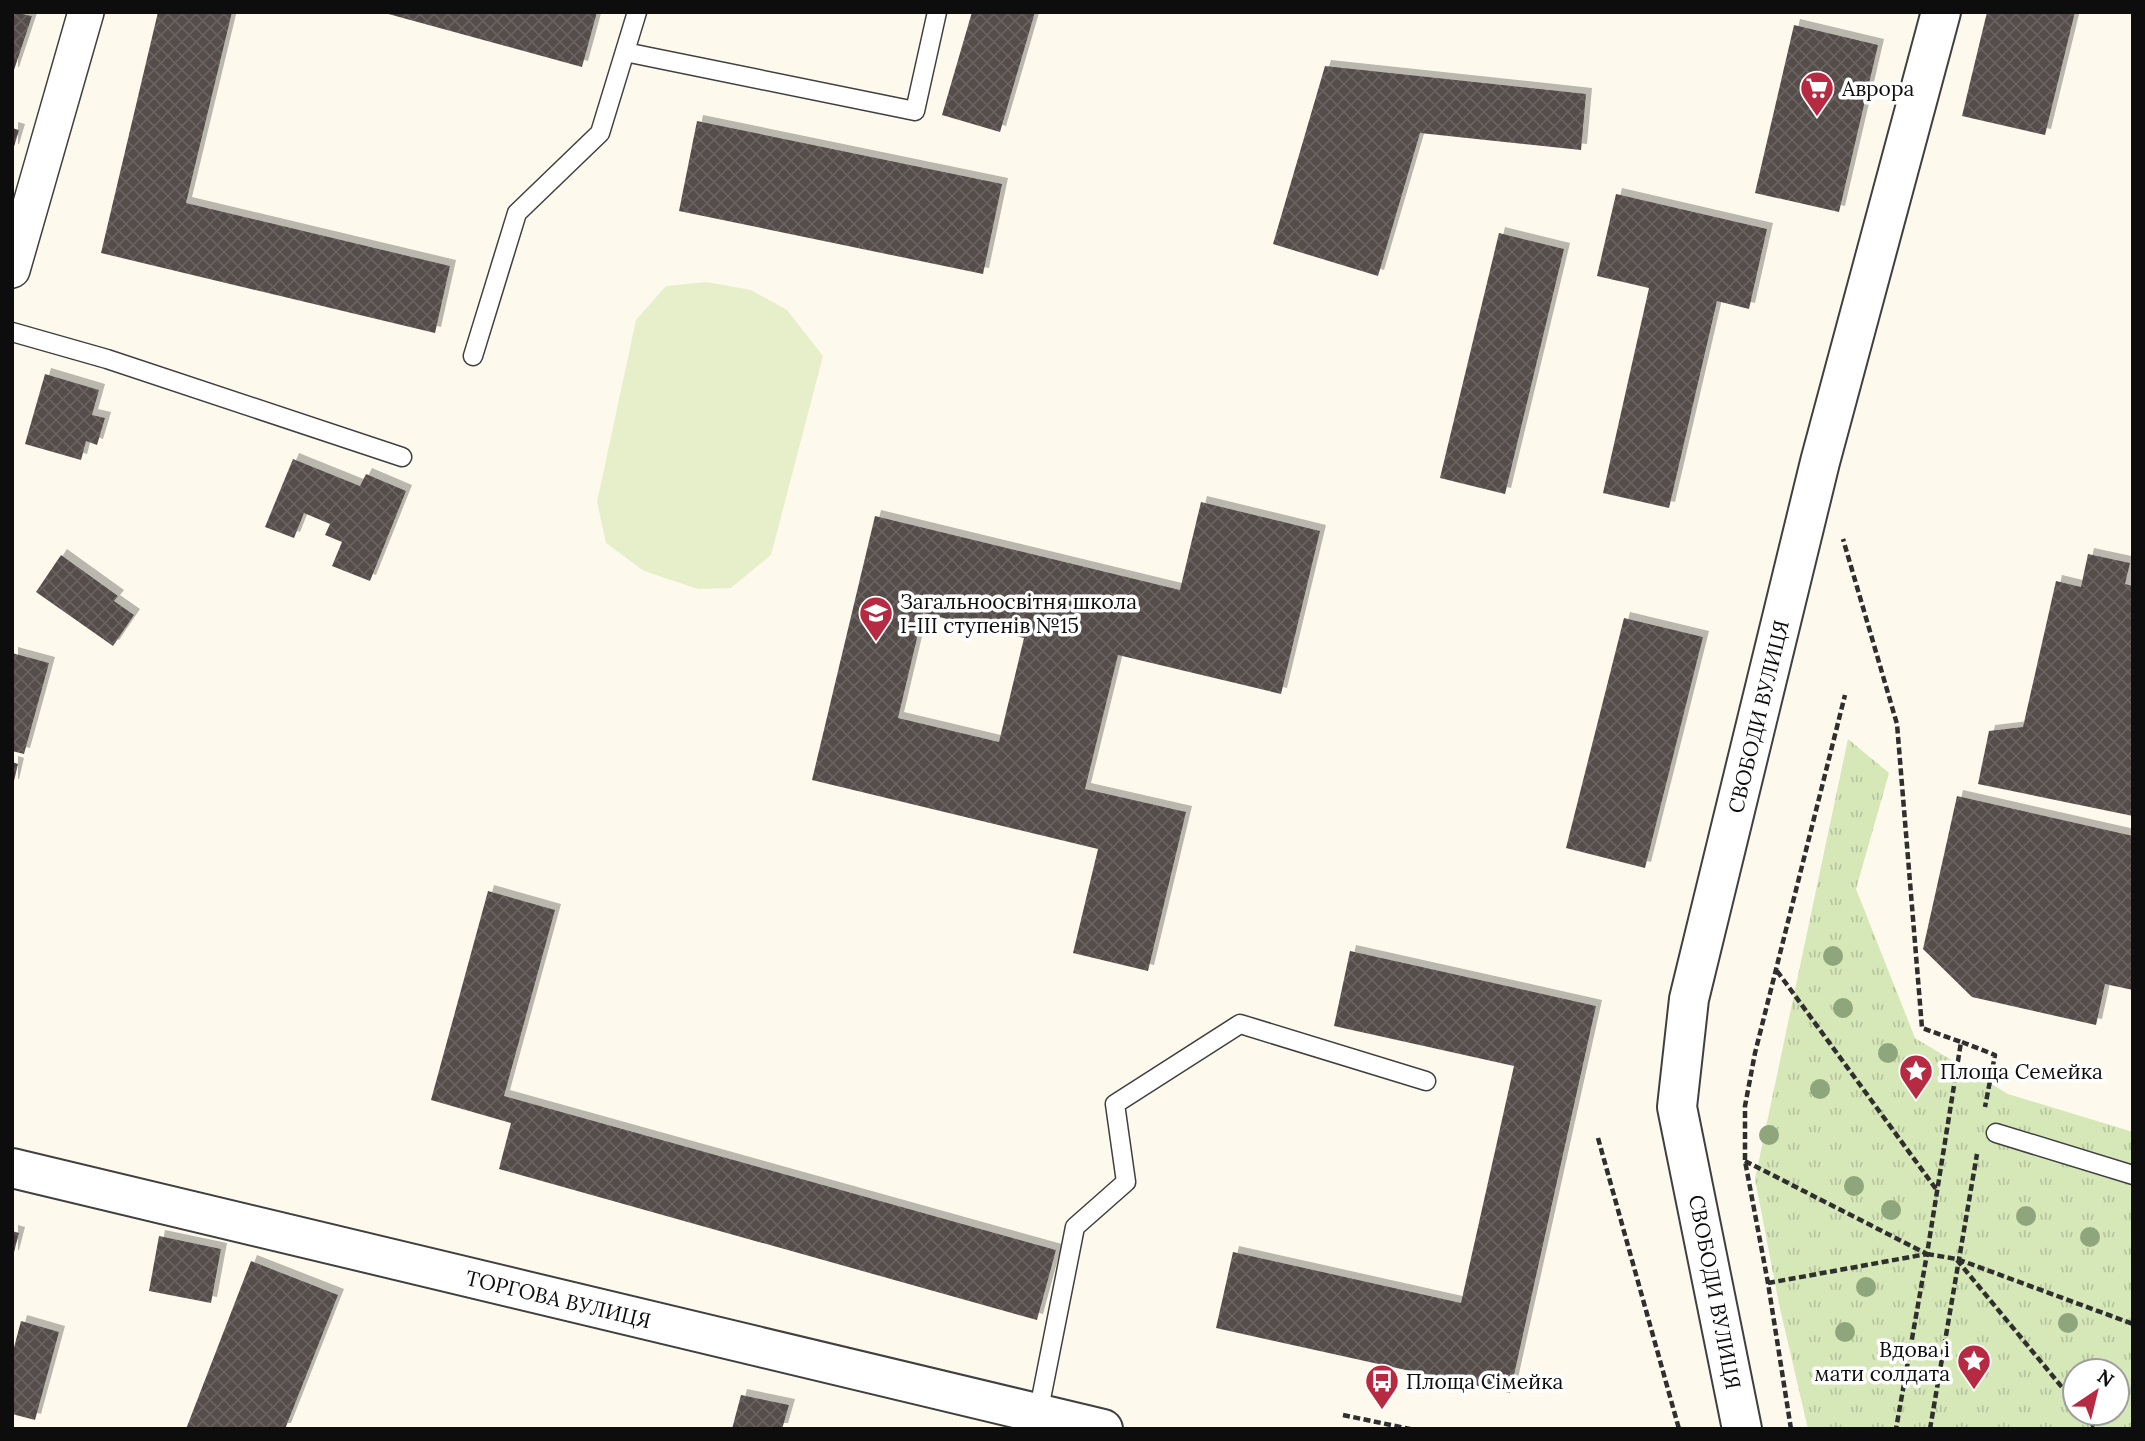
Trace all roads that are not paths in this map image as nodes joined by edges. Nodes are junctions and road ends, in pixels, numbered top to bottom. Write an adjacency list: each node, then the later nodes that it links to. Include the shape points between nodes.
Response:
1 (86, 12): 6 (street)
2 (637, 12): 5 (lane)
3 (937, 12): 5 (lane, via 915,111)
4 (1941, 12): 16 (street, СВОБОДИ ВУЛИЦЯ, via 1820,461 1689,999 1677,1107)
5 (625, 52): 8 (lane, via 600,133 517,213)
6 (12, 271)
7 (12, 332): 9 (lane)
8 (473, 356)
9 (402, 457)
10 (1426, 1081): 14 (lane, via 1240,1024 1115,1104 1126,1182 1075,1227)
11 (1996, 1133): 13 (lane)
12 (12, 1168): 14 (street, ТОРГОВА ВУЛИЦЯ)
13 (2133, 1175)
14 (1038, 1414): 15 (street, ТОРГОВА ВУЛИЦЯ)
15 (1103, 1429)
16 (1742, 1429)

